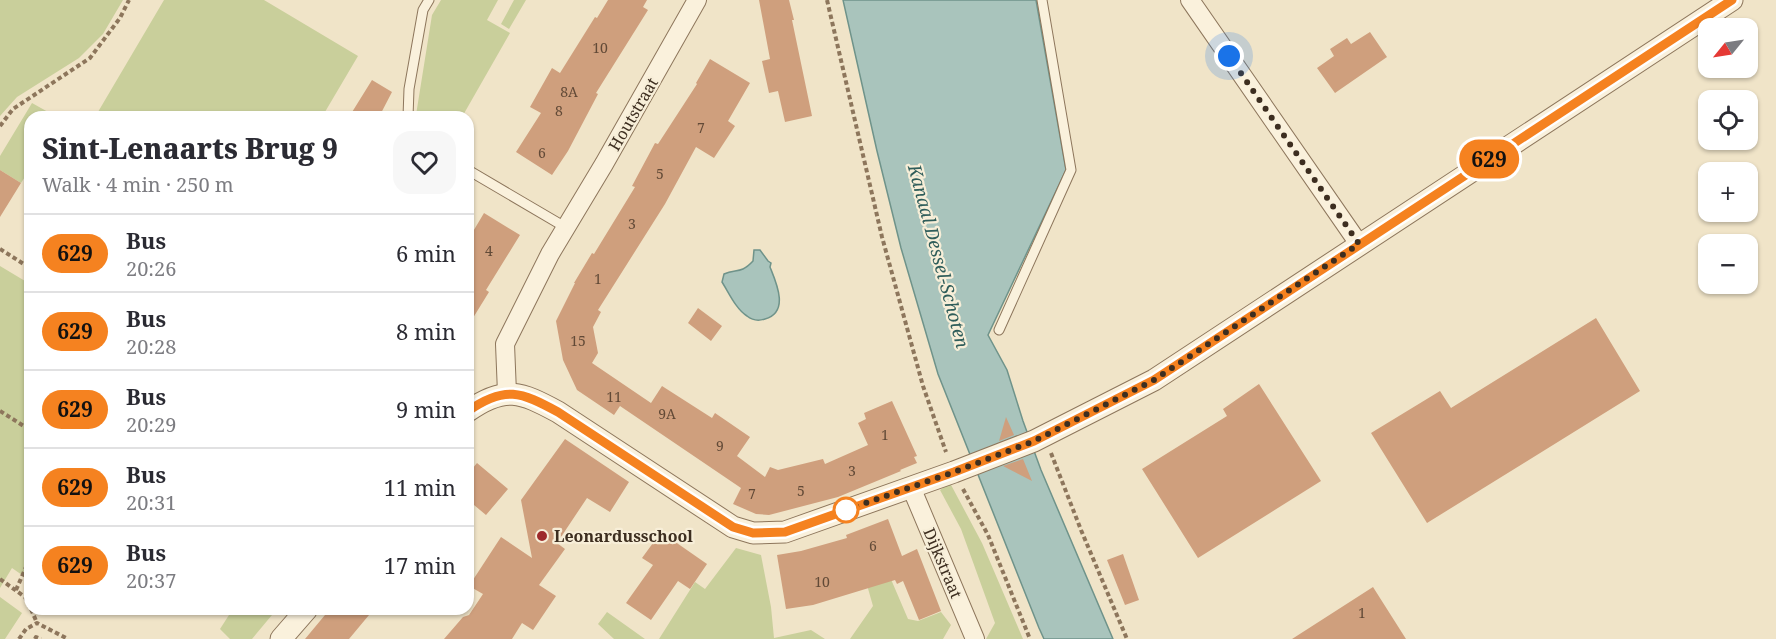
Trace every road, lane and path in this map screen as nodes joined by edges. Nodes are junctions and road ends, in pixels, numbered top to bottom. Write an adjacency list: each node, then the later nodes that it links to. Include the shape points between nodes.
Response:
1 (129, 0): 9 (path, via 90,58 13,109)
2 (429, 0): 8 (lane, via 423,10)
3 (697, 0): 11 (street, Houtstraat)
4 (827, 0): 21 (path, via 882,237 923,386)
5 (1042, 0): 15 (lane, via 1071,170)
6 (1190, 0): 12 (street)
7 (1732, 0): 12 (street)
8 (408, 111)
9 (0, 126)
10 (474, 174): 11 (lane)
11 (565, 227): 16 (street, Houtstraat, via 505,344)
12 (1359, 244): 20 (street, via 1154,380)
13 (0, 249): 14 (path)
14 (24, 264)
15 (999, 330)
16 (507, 393): 17 (street); 22 (street, via 531,397 558,412 713,516 753,533 785,532)
17 (474, 407)
18 (0, 411): 19 (path)
19 (24, 426)
20 (1039, 438): 21 (street); 37 (path)
21 (960, 470): 22 (street); 36 (path)
22 (911, 487): 35 (street, Dijkstraat)
23 (24, 572): 25 (path)
24 (0, 579): 25 (path)
25 (16, 590): 26 (path)
26 (24, 596)
27 (33, 615): 29 (path)
28 (301, 615): 34 (street)
29 (37, 623): 30 (path); 33 (path)
30 (19, 639)
31 (35, 639): 32 (path)
32 (41, 639)
33 (68, 639)
34 (281, 639)
35 (975, 639)
36 (1030, 639)
37 (1127, 639)

